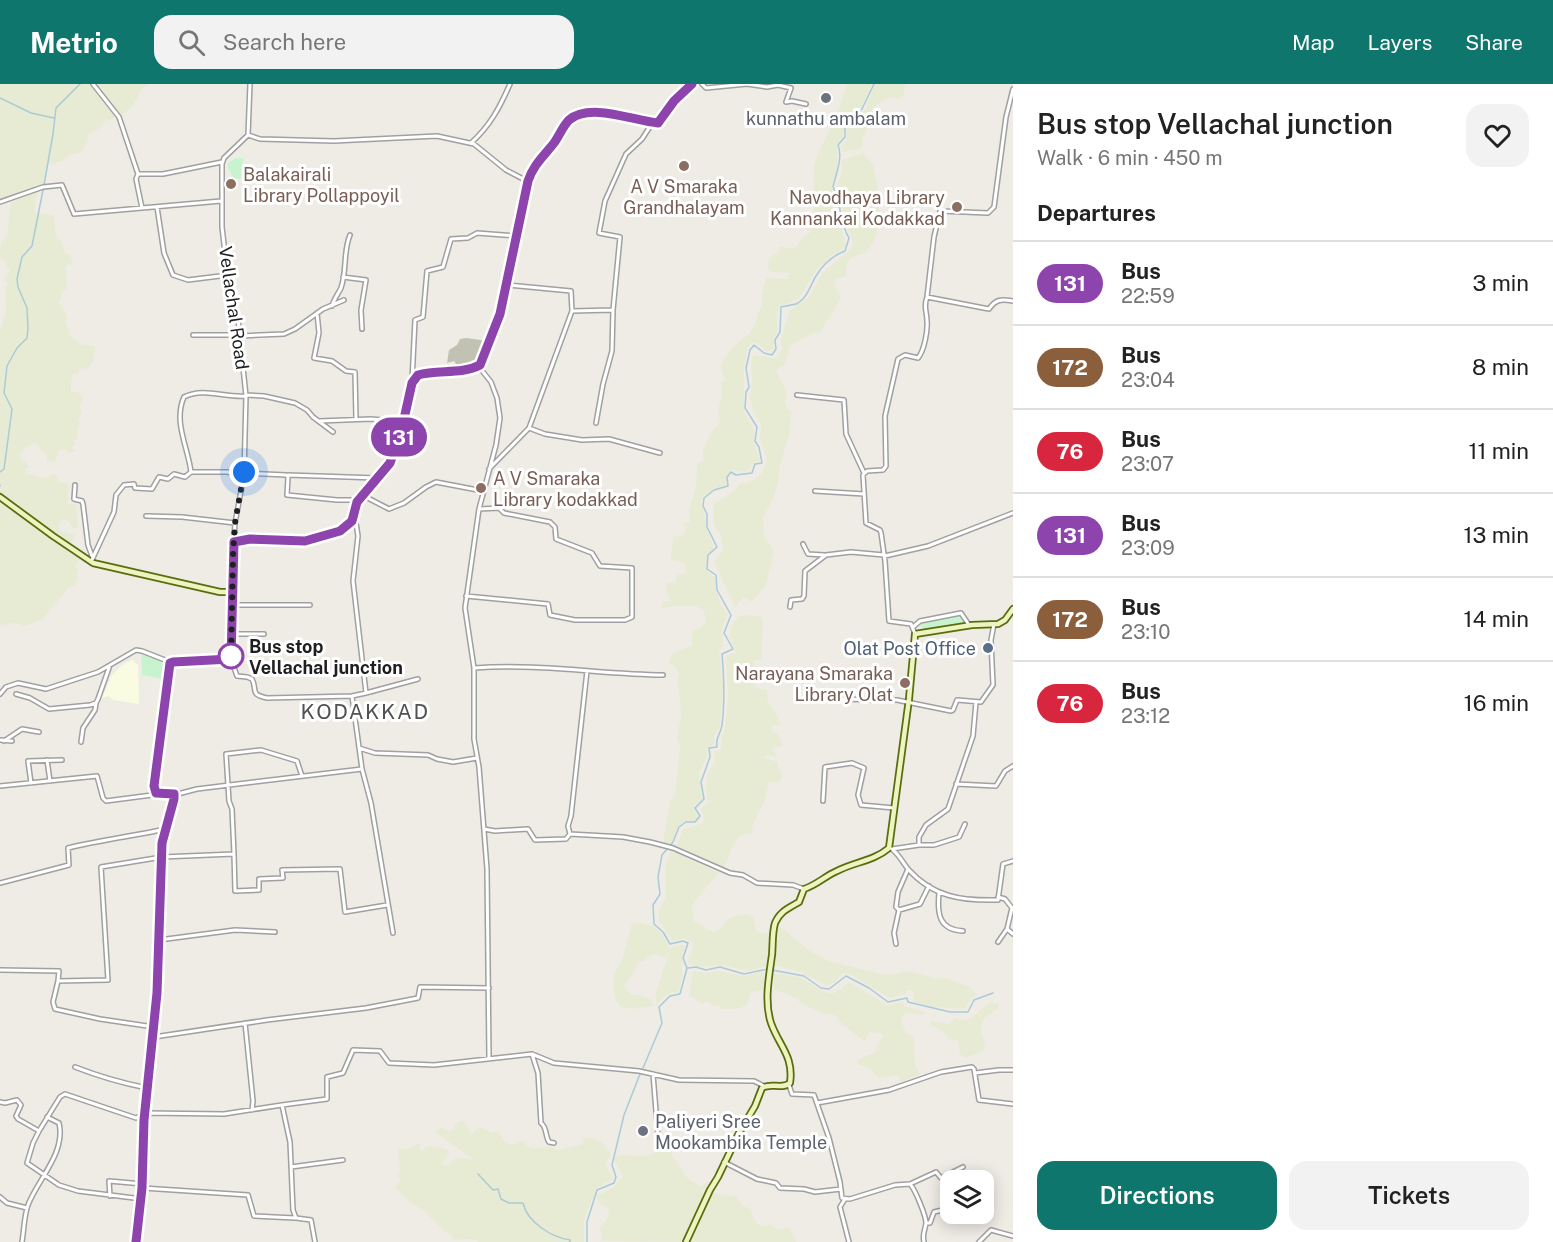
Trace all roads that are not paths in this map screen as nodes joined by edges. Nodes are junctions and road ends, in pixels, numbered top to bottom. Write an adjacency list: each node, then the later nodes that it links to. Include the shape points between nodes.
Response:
1 (93, 84): 12 (street, via 119,117)
2 (250, 84): 9 (street)
3 (510, 84): 10 (street, via 498,112)
4 (692, 84): 8 (main road, via 658,123)
5 (702, 84): 7 (street, via 706,88 778,85 791,88 786,102)
6 (1013, 89): 23 (street, via 994,207 987,213 940,211)
7 (806, 104)
8 (653, 122): 13 (main road, via 607,113 576,115 566,122 533,167); 27 (street, via 627,154 605,201 599,233 620,237)
9 (248, 135): 10 (street, via 260,139 334,141 430,135); 11 (street)
10 (471, 143): 13 (street, via 506,170)
11 (222, 162): 12 (street, via 163,174); 14 (street, Vellachal Road)
12 (138, 174): 17 (street)
13 (528, 181): 19 (main road)
14 (221, 201): 16 (street); 20 (street, Vellachal Road)
15 (0, 202): 17 (street, via 43,187 62,185 74,214)
16 (157, 207): 17 (street); 20 (street, via 164,252 173,275 188,280)
17 (141, 208)
18 (350, 235): 21 (street)
19 (516, 236): 22 (main road); 34 (street, via 477,233 451,239 443,267 427,271 423,317 415,320 413,328)
20 (228, 275): 32 (street, Vellachal Road)
21 (343, 277): 26 (street); 30 (street, via 366,280)
22 (507, 285): 28 (street, via 571,291); 33 (main road, via 492,340)
23 (927, 297): 25 (street, via 989,309 1001,299); 46 (street, via 924,306 928,321 921,354 918,358 905,355 898,359 887,402 886,466)
24 (344, 300): 26 (street)
25 (1013, 301)
26 (332, 306): 29 (street)
27 (613, 310): 28 (street); 40 (street, via 612,351)
28 (572, 311): 41 (street)
29 (317, 313): 32 (street, via 284,334); 37 (street, via 314,358 355,372)
30 (362, 329)
31 (193, 335): 32 (street)
32 (240, 336): 35 (street, Vellachal Road)
33 (479, 367): 34 (main road, via 427,372); 44 (street, via 491,382 500,418)
34 (412, 383): 39 (main road)
35 (246, 395): 38 (street, via 295,403); 45 (street, via 232,397 207,392 184,397 180,415); 47 (street, Vellachal Road)
36 (797, 395): 46 (street, via 844,400 846,434)
37 (356, 419): 38 (street); 39 (street)
38 (319, 421): 42 (street)
39 (404, 422): 49 (main road, via 390,463)
40 (596, 423)
41 (529, 428): 43 (street, via 582,440 609,439); 44 (street)
42 (333, 432)
43 (660, 453)
44 (489, 469): 51 (street)
45 (191, 472): 47 (street); 65 (street, via 184,477 159,477 152,489 124,485 116,495 114,512)
46 (864, 473): 53 (street)
47 (244, 474): 48 (street); 60 (street, Vellachal Road)
48 (286, 475): 49 (street); 55 (street, via 288,495)
49 (379, 478): 55 (main road)
50 (75, 485): 65 (street, via 74,499 83,504)
51 (484, 491): 55 (street, via 436,482 389,509); 56 (street)
52 (815, 491): 53 (street)
53 (864, 494): 64 (street, via 866,523 881,532)
54 (0, 497): 65 (main road)
55 (360, 498): 59 (main road)
56 (478, 509): 67 (street); 67 (street, via 499,508 504,513 550,522 555,527 556,539 592,554 600,566 632,568 632,617 565,619 550,615 548,604)
57 (1013, 513): 64 (street, via 939,543)
58 (146, 516): 60 (street)
59 (352, 521): 61 (main road, via 340,531 305,541); 87 (street, via 358,536 353,581)
60 (235, 523): 61 (street, Vellachal Road)
61 (234, 542): 66 (main road)
62 (803, 543): 63 (street, via 808,554)
63 (826, 555): 64 (street, via 851,552); 70 (street, via 805,571 804,596 792,600)
64 (884, 556): 74 (street, via 889,621 909,623)
65 (92, 559): 66 (main road)
66 (233, 592): 68 (main road)
67 (466, 596): 81 (street)
68 (232, 605): 69 (street); 75 (main road)
69 (310, 605)
70 (790, 607)
71 (1013, 610): 72 (main road, via 1005,620)
72 (994, 624): 73 (main road); 90 (street, via 993,685 981,702)
73 (969, 625): 74 (street, via 961,613 920,621); 77 (main road)
74 (912, 627): 77 (street)
75 (232, 634): 76 (street); 78 (main road)
76 (264, 634)
77 (915, 634): 92 (main road)
78 (231, 659): 79 (main road); 89 (street, via 237,676 252,680 257,696)
79 (173, 662): 80 (street, via 136,651); 109 (main road, via 168,676)
80 (110, 665): 86 (street, via 46,689 18,683); 91 (street)
81 (474, 668): 82 (street); 98 (street)
82 (587, 671): 83 (street); 116 (street)
83 (663, 675)
84 (418, 679): 87 (street)
85 (812, 692): 92 (street, via 832,699)
86 (0, 693)
87 (366, 693): 89 (street)
88 (16, 694): 91 (street, via 49,708)
89 (352, 696): 97 (street)
90 (976, 702): 92 (street, via 957,700 951,711); 106 (street, via 973,736)
91 (96, 703): 96 (street, via 83,728)
92 (909, 703): 112 (main road)
93 (39, 732): 94 (street, via 22,729)
94 (2, 741): 95 (street)
95 (12, 741)
96 (81, 742)
97 (359, 748): 98 (street, via 375,753 428,755 453,762); 102 (street)
98 (477, 758): 115 (street)
99 (47, 760): 100 (street); 104 (street); 105 (street, via 28,761)
100 (62, 760)
101 (1013, 766): 106 (street, via 996,786)
102 (362, 769): 103 (street); 128 (street)
103 (302, 776): 108 (street); 108 (street, via 297,761 282,756 261,750 226,754)
104 (50, 781): 105 (street); 109 (street, via 97,776 106,801)
105 (31, 783): 107 (street)
106 (956, 784): 117 (street, via 948,809 926,825)
107 (0, 786)
108 (227, 786): 110 (street); 119 (street)
109 (156, 793): 110 (main road)
110 (174, 795): 114 (main road)
111 (823, 801): 112 (street, via 825,766 852,763 864,768 858,795 861,805)
112 (896, 808): 118 (main road)
113 (965, 824): 117 (street, via 958,837 934,845)
114 (166, 828): 120 (main road); 123 (street, via 68,848 69,865)
115 (484, 829): 116 (street, via 528,829 535,840 566,839); 141 (street)
116 (570, 834): 125 (street, via 633,838 669,847 757,884)
117 (919, 845): 118 (street)
118 (891, 849): 122 (street); 125 (main road)
119 (234, 854): 120 (street); 128 (street, via 234,891 259,890 259,879 283,878 282,870 340,869 345,912)
120 (162, 857): 136 (main road); 140 (street, via 101,867 108,980)
121 (1013, 861): 127 (street, via 1003,864)
122 (908, 869): 124 (street); 130 (street, via 898,892)
123 (0, 883)
124 (929, 886): 126 (street); 130 (street, via 920,904)
125 (804, 889): 151 (main road, via 799,902 788,907 775,923 769,970 770,1018 788,1054)
126 (939, 893): 127 (street, via 956,899); 132 (street, via 938,908 946,927)
127 (998, 897): 129 (street, via 1005,898)
128 (387, 905): 134 (street)
129 (1012, 909): 131 (street)
130 (899, 910): 138 (street)
131 (1007, 929): 135 (street); 137 (street)
132 (963, 931)
133 (275, 932): 136 (street, via 235,930)
134 (393, 933)
135 (1013, 934)
136 (159, 940): 143 (main road)
137 (998, 942)
138 (896, 944)
139 (0, 970): 140 (street, via 59,971)
140 (58, 981): 143 (street, via 55,1009)
141 (489, 988): 142 (street, via 420,987 418,998); 146 (street)
142 (245, 1023): 144 (street); 158 (street)
143 (154, 1027): 144 (main road)
144 (154, 1037): 153 (main road)
145 (532, 1054): 146 (street); 150 (street, via 554,1063); 163 (street, via 538,1072 541,1123 549,1142)
146 (489, 1058): 157 (street, via 434,1065 389,1063 380,1051 352,1050 343,1073 327,1077 327,1099)
147 (75, 1066): 153 (street, via 105,1079)
148 (1013, 1070): 149 (street)
149 (975, 1073): 155 (street, via 972,1067 954,1069 889,1090); 156 (street, via 979,1100)
150 (653, 1074): 152 (street, via 679,1080 754,1081); 162 (street)
151 (789, 1085): 152 (main road); 155 (street, via 792,1094 814,1095)
152 (764, 1086): 165 (main road)
153 (147, 1088): 159 (main road)
154 (0, 1102): 161 (street, via 17,1100 21,1105 18,1119)
155 (817, 1103): 171 (street)
156 (1013, 1104)
157 (282, 1105): 158 (street); 166 (street)
158 (252, 1110): 159 (street, via 224,1114)
159 (145, 1113): 160 (street, via 136,1118 65,1094); 170 (main road)
160 (47, 1117): 161 (street); 168 (street, via 59,1123 60,1135)
161 (39, 1131): 168 (street, via 27,1163)
162 (658, 1136)
163 (554, 1143)
164 (343, 1160): 166 (street)
165 (724, 1162): 171 (street, via 780,1188 815,1192); 184 (main road)
166 (291, 1167): 178 (street)
167 (963, 1167): 169 (street, via 941,1178 936,1172)
168 (45, 1175): 172 (street, via 59,1185); 176 (street)
169 (910, 1184): 175 (street); 179 (street)
170 (143, 1186): 172 (street, via 109,1181); 174 (main road); 178 (street, via 248,1195 254,1216)
171 (841, 1189): 175 (street)
172 (110, 1196): 174 (street)
173 (0, 1197): 176 (street)
174 (142, 1199): 182 (main road)
175 (844, 1199): 185 (street, via 840,1207)
176 (27, 1208): 181 (street)
177 (940, 1210): 179 (street)
178 (296, 1218): 183 (street, via 311,1221)
179 (926, 1223): 186 (street)
180 (1013, 1236): 187 (street, via 991,1230)
181 (22, 1242)
182 (136, 1242)
183 (315, 1242)
184 (686, 1242)
185 (849, 1242)
186 (924, 1242)
187 (979, 1242)

